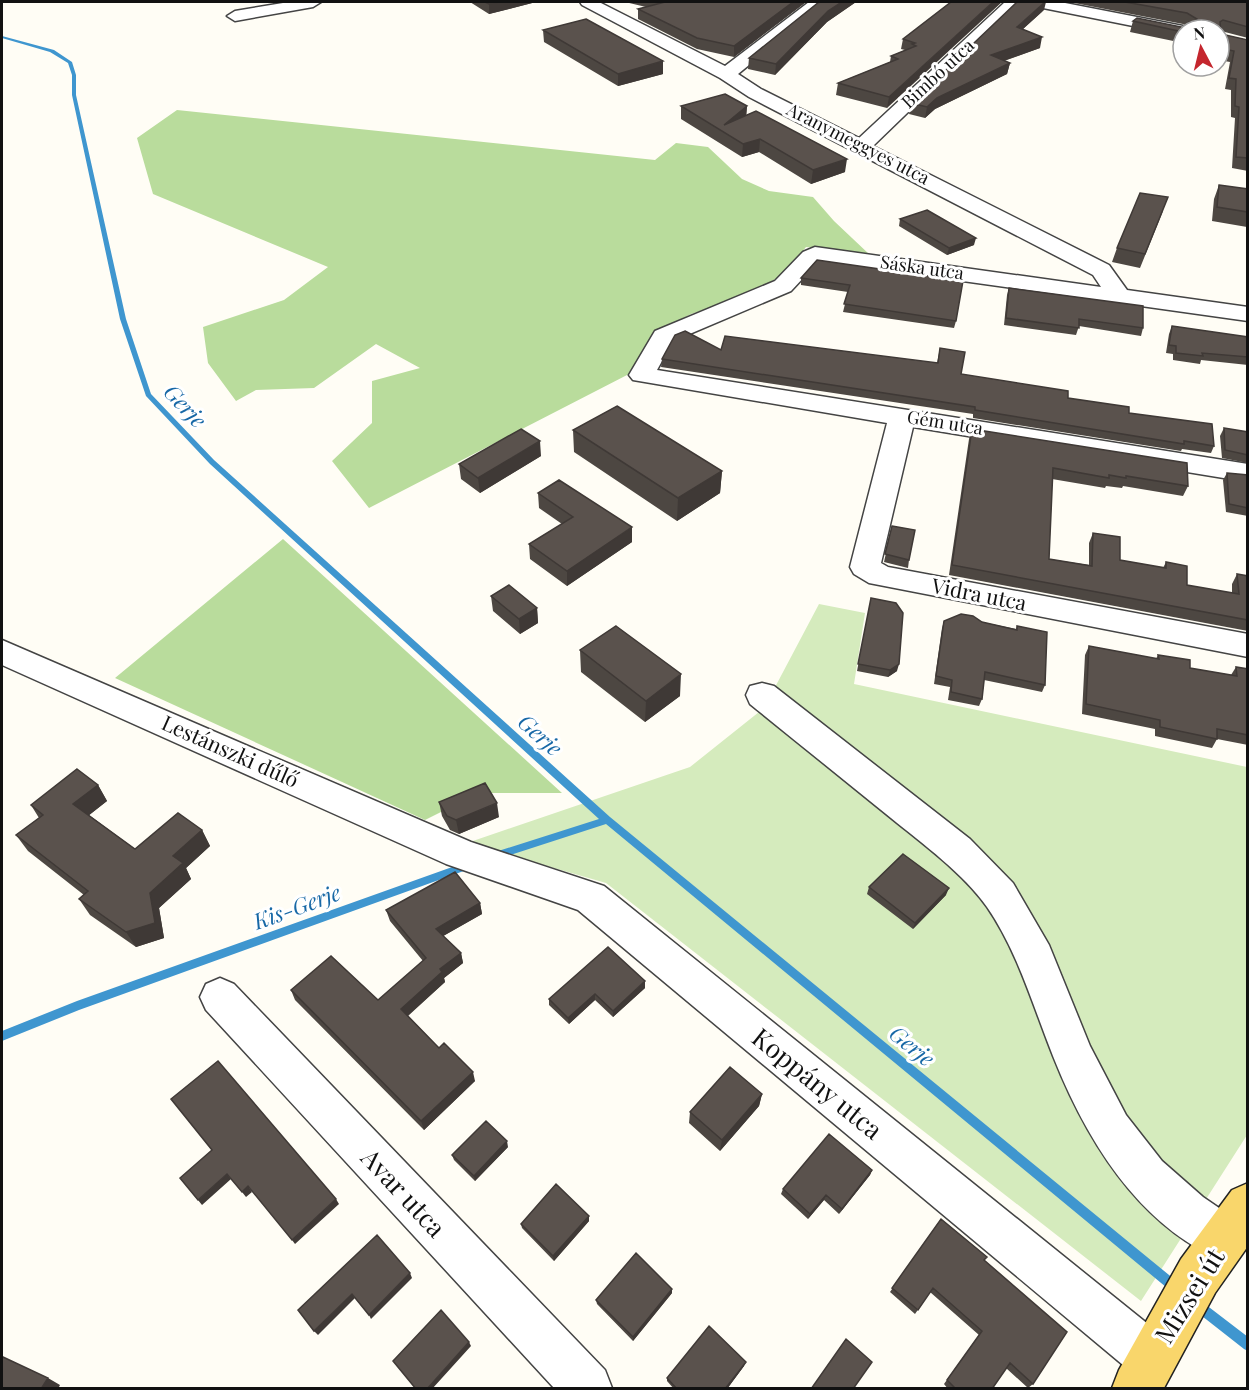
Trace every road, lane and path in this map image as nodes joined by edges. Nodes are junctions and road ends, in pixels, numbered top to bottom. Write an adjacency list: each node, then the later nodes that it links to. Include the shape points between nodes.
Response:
1 (313, 2): 7 (street)
2 (588, 2): 6 (street, Aranymeggyes utca)
3 (818, 2): 9 (street)
4 (1014, 2): 10 (street, Bimbó utca)
5 (1038, 2): 8 (street)
6 (617, 7): 9 (street, Aranymeggyes utca)
7 (235, 16)
8 (1171, 29)
9 (726, 74): 10 (street, Aranymeggyes utca, via 755,93)
10 (862, 146): 11 (street, Aranymeggyes utca, via 1101,270)
11 (1119, 296): 12 (street, Sáska utca); 13 (street, Sáska utca, via 815,254 783,286 664,336)
12 (1248, 314)
13 (642, 375): 14 (street, Gém utca)
14 (902, 416): 15 (street, Gém utca); 16 (street, Vidra utca, via 865,567 880,576)
15 (1248, 472)
16 (1248, 646)
17 (2, 652): 19 (street, Lestánszki dűlő)
18 (762, 695): 21 (street, via 957,850 1000,895 1035,958 1074,1057 1111,1131 1146,1177 1187,1213)
19 (459, 853): 22 (street, Koppány utca, via 591,898)
20 (220, 997): 23 (street, Avar utca)
21 (1236, 1222): 22 (main road, Mizsei út, via 1198,1276)
22 (1153, 1357)
23 (586, 1389)

